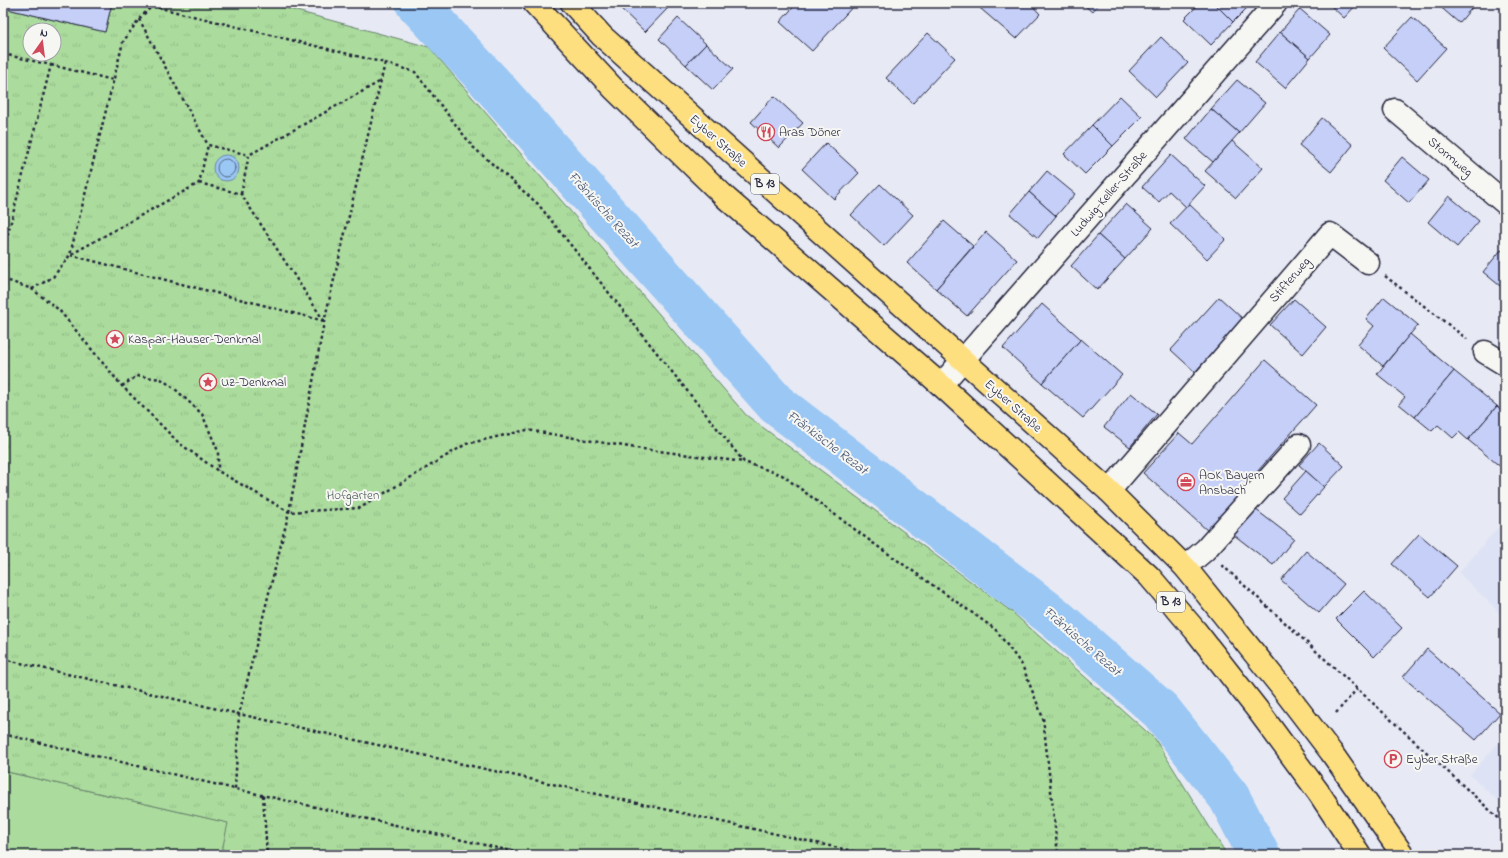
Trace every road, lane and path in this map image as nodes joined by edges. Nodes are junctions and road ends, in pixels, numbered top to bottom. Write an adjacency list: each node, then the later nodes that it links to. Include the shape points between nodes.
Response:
1 (534, 3): 26 (main road, B 13, via 613,88 726,198)
2 (572, 3): 24 (main road, Eyber Straße / B 13, via 602,36)
3 (1276, 3): 24 (street, Ludwig-Keller-Straße)
4 (152, 4): 5 (path); 7 (path)
5 (139, 19): 9 (path, via 123,42); 12 (path)
6 (3, 54): 8 (path)
7 (385, 63): 10 (path); 29 (path, via 415,72 473,147 538,204)
8 (51, 65): 9 (path); 17 (path)
9 (113, 80): 18 (path)
10 (381, 81): 13 (path); 22 (path)
11 (1395, 110): 16 (street, Stormweg)
12 (208, 145): 13 (path); 14 (path)
13 (249, 155): 15 (path)
14 (199, 183): 15 (path); 18 (path)
15 (241, 194): 22 (path)
16 (1505, 203)
17 (3, 253)
18 (70, 255): 21 (path, via 53,277); 22 (path)
19 (1368, 263): 23 (path); 31 (street, Stifterweg, via 1330,234)
20 (3, 279): 21 (path)
21 (32, 289): 27 (path, via 59,310)
22 (324, 322): 32 (path)
23 (1485, 352): 25 (street)
24 (962, 361): 26 (street, Ludwig-Keller-Straße); 31 (main road, Eyber Straße / B 13)
25 (1505, 362)
26 (942, 385): 47 (main road, B 13, via 1149,576 1260,713)
27 (122, 386): 30 (path, via 179,443); 30 (path, via 137,376 161,379 174,388 202,414 218,451)
28 (1299, 446): 33 (street)
29 (744, 462): 32 (path, via 527,430 466,444 360,508); 46 (path, via 782,475 995,630 1022,665 1043,718)
30 (218, 471): 32 (path)
31 (1109, 492): 34 (main road, Eyber Straße / B 13)
32 (288, 512): 38 (path)
33 (1205, 550): 34 (street); 36 (path)
34 (1185, 567): 48 (main road, Eyber Straße / B 13, via 1331,752)
35 (3, 659): 38 (path)
36 (1357, 689): 37 (path); 42 (path)
37 (1336, 713)
38 (239, 714): 40 (path); 45 (path)
39 (3, 734): 40 (path)
40 (235, 789): 41 (path)
41 (263, 795): 43 (path); 44 (path)
42 (1505, 824)
43 (267, 855)
44 (529, 855)
45 (870, 855)
46 (1058, 855)
47 (1360, 855)
48 (1403, 855)

